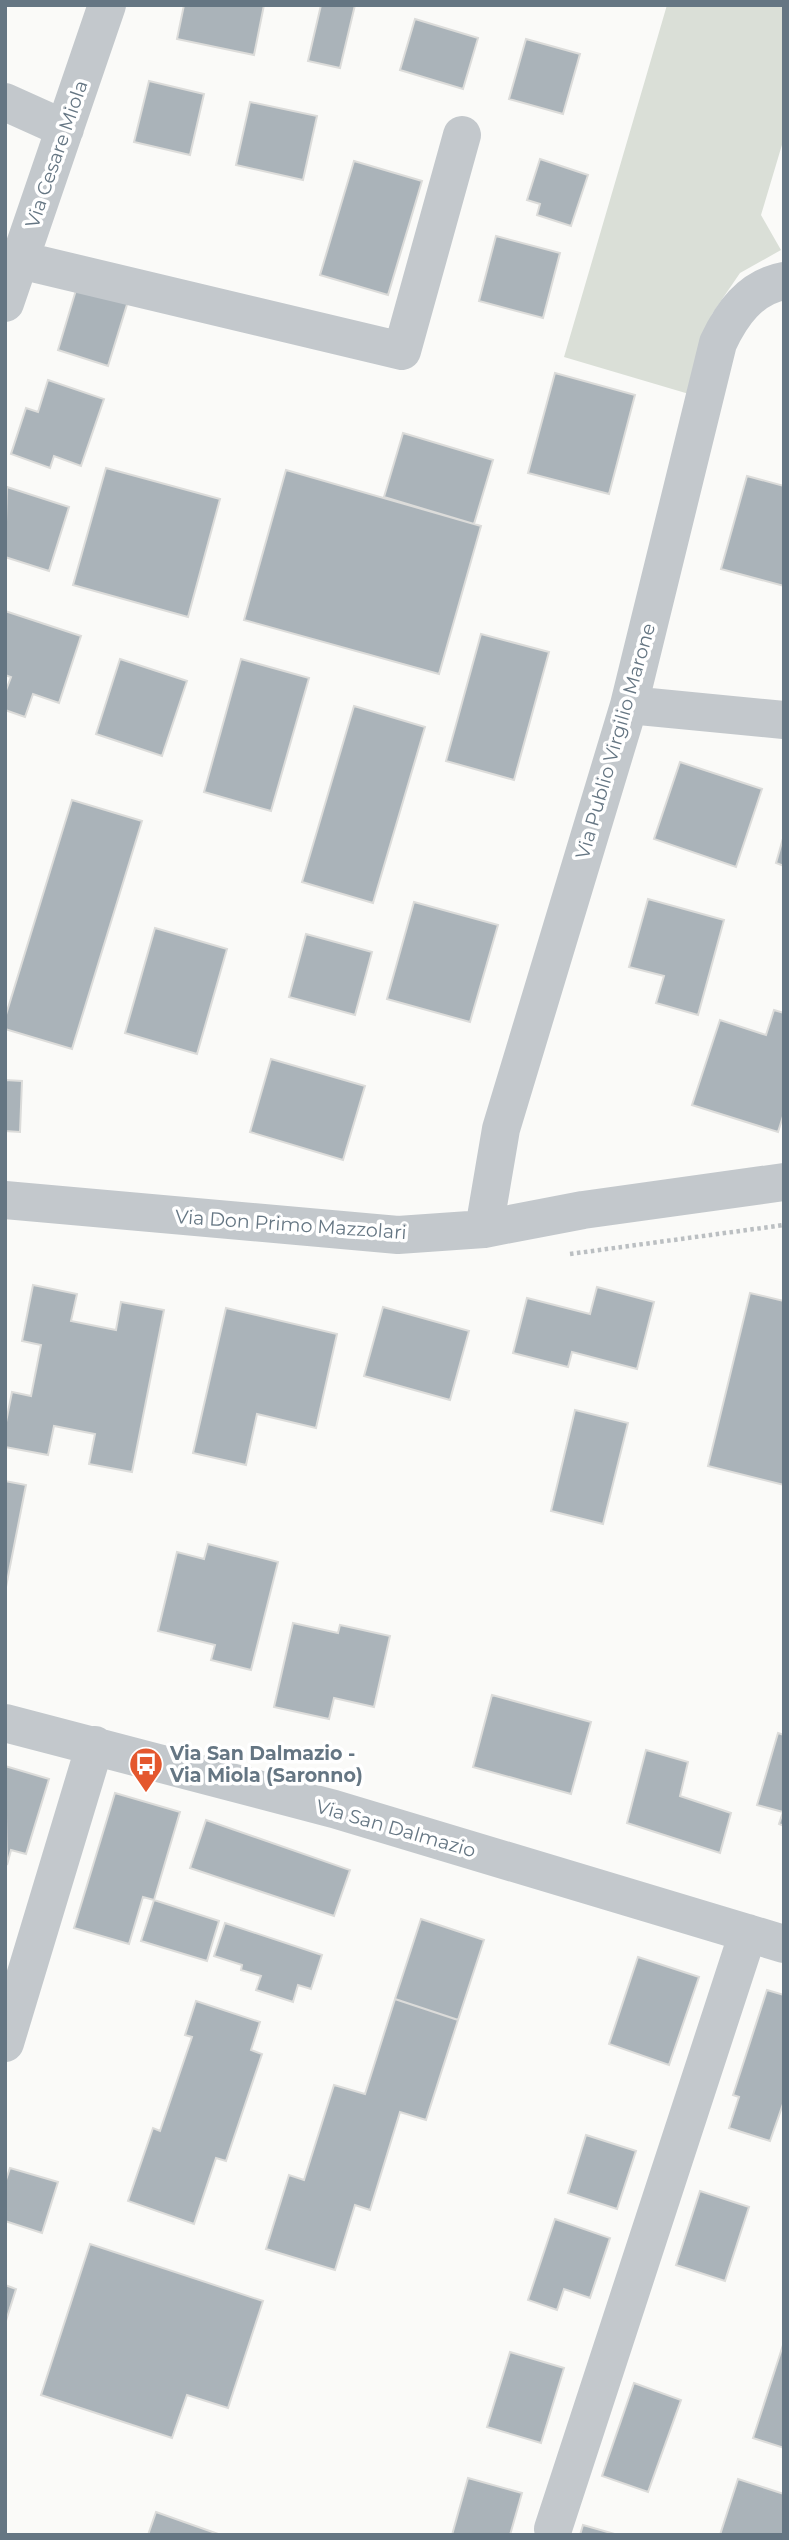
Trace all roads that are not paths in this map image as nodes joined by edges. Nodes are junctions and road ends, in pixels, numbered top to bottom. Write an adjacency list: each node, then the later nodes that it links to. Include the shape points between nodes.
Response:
1 (107, 5): 3 (street, Via Cesare Miola)
2 (5, 102): 3 (street)
3 (65, 129): 5 (street, Via Cesare Miola)
4 (462, 135): 5 (street, via 402,351)
5 (20, 260): 7 (street, Via Cesare Miola)
6 (784, 281): 8 (street, Via Publio Virgilio Marone, via 750,296 730,317 718,343)
7 (5, 303)
8 (629, 705): 9 (street); 12 (street, Via Publio Virgilio Marone, via 501,1129)
9 (784, 720)
10 (784, 1182): 12 (street, Via Don Primo Mazzolari)
11 (5, 1200): 12 (street, Via Don Primo Mazzolari, via 398,1235)
12 (484, 1229)
13 (5, 1723): 14 (street, Via San Dalmazio)
14 (95, 1745): 15 (street, Via San Dalmazio, via 334,1809); 17 (street)
15 (748, 1933): 16 (street, Via San Dalmazio); 18 (street)
16 (784, 1944)
17 (5, 2043)
18 (553, 2529)

